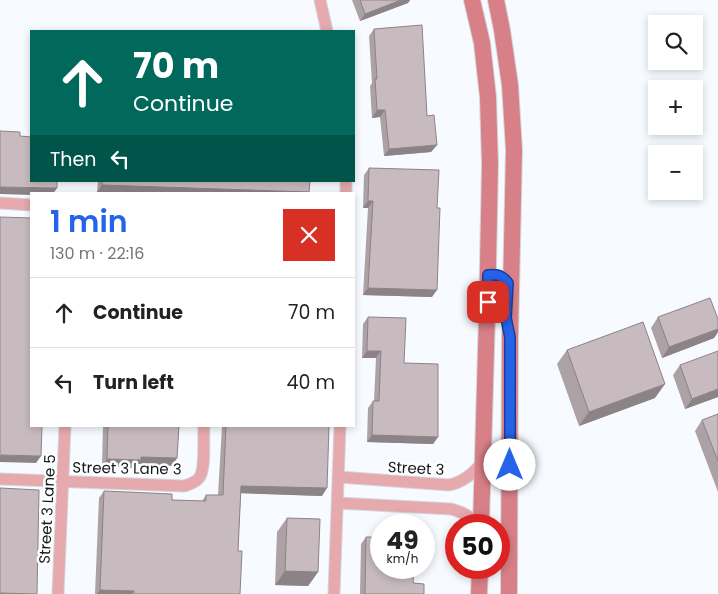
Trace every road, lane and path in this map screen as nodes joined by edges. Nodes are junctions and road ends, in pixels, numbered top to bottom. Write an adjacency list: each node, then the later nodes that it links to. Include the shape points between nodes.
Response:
1 (320, 0): 4 (street)
2 (472, 0): 7 (main road, via 482,43 488,97)
3 (496, 0): 8 (main road, via 510,85 514,150)
4 (327, 30)
5 (0, 203): 6 (street)
6 (30, 205)
7 (488, 275): 8 (main road, via 498,274 508,283 506,318); 12 (main road)
8 (510, 337): 23 (main road)
9 (65, 427): 15 (street, Street 3 Lane 5)
10 (204, 427): 15 (street, Street 3 Lane 3, via 202,470 197,480 190,484)
11 (340, 427): 13 (street)
12 (483, 462): 13 (street, Street 3, via 470,476 449,485); 18 (main road)
13 (339, 477): 16 (street)
14 (0, 479): 15 (street, Street 3 Lane 3)
15 (63, 481): 20 (street, Street 3 Lane 5)
16 (338, 503): 17 (street, via 451,510); 21 (street)
17 (464, 514)
18 (481, 514)
19 (480, 579): 22 (main road)
20 (58, 594)
21 (334, 594)
22 (479, 594)
23 (508, 594)

